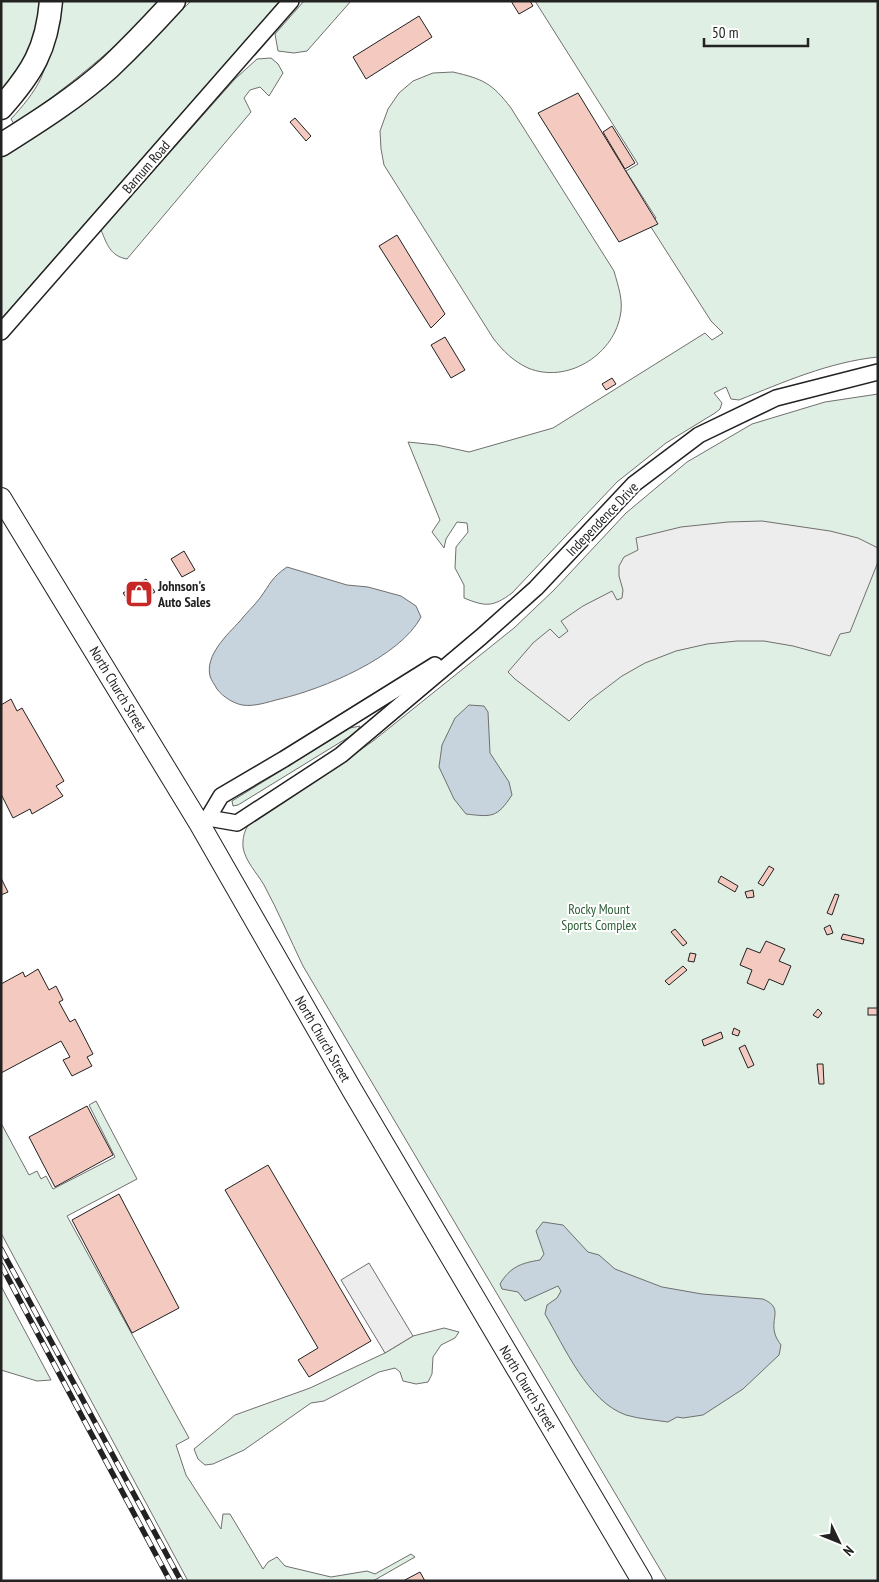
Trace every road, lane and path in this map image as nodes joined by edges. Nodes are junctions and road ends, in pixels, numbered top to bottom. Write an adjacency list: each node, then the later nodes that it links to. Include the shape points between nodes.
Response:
1 (51, 1): 4 (highway, via 47,32 38,55 29,73)
2 (174, 1): 5 (highway, via 109,68 50,114)
3 (291, 1): 6 (street, Barnum Road)
4 (1, 108)
5 (1, 145)
6 (1, 332)
7 (878, 372): 9 (street, Independence Drive, via 776,398 699,435 634,484 536,588)
8 (1, 498): 10 (main road, North Church Street)
9 (481, 637): 10 (street, via 221,796); 10 (street, via 341,755 237,823)
10 (203, 820): 11 (main road, North Church Street, via 357,1098)
11 (642, 1581)

